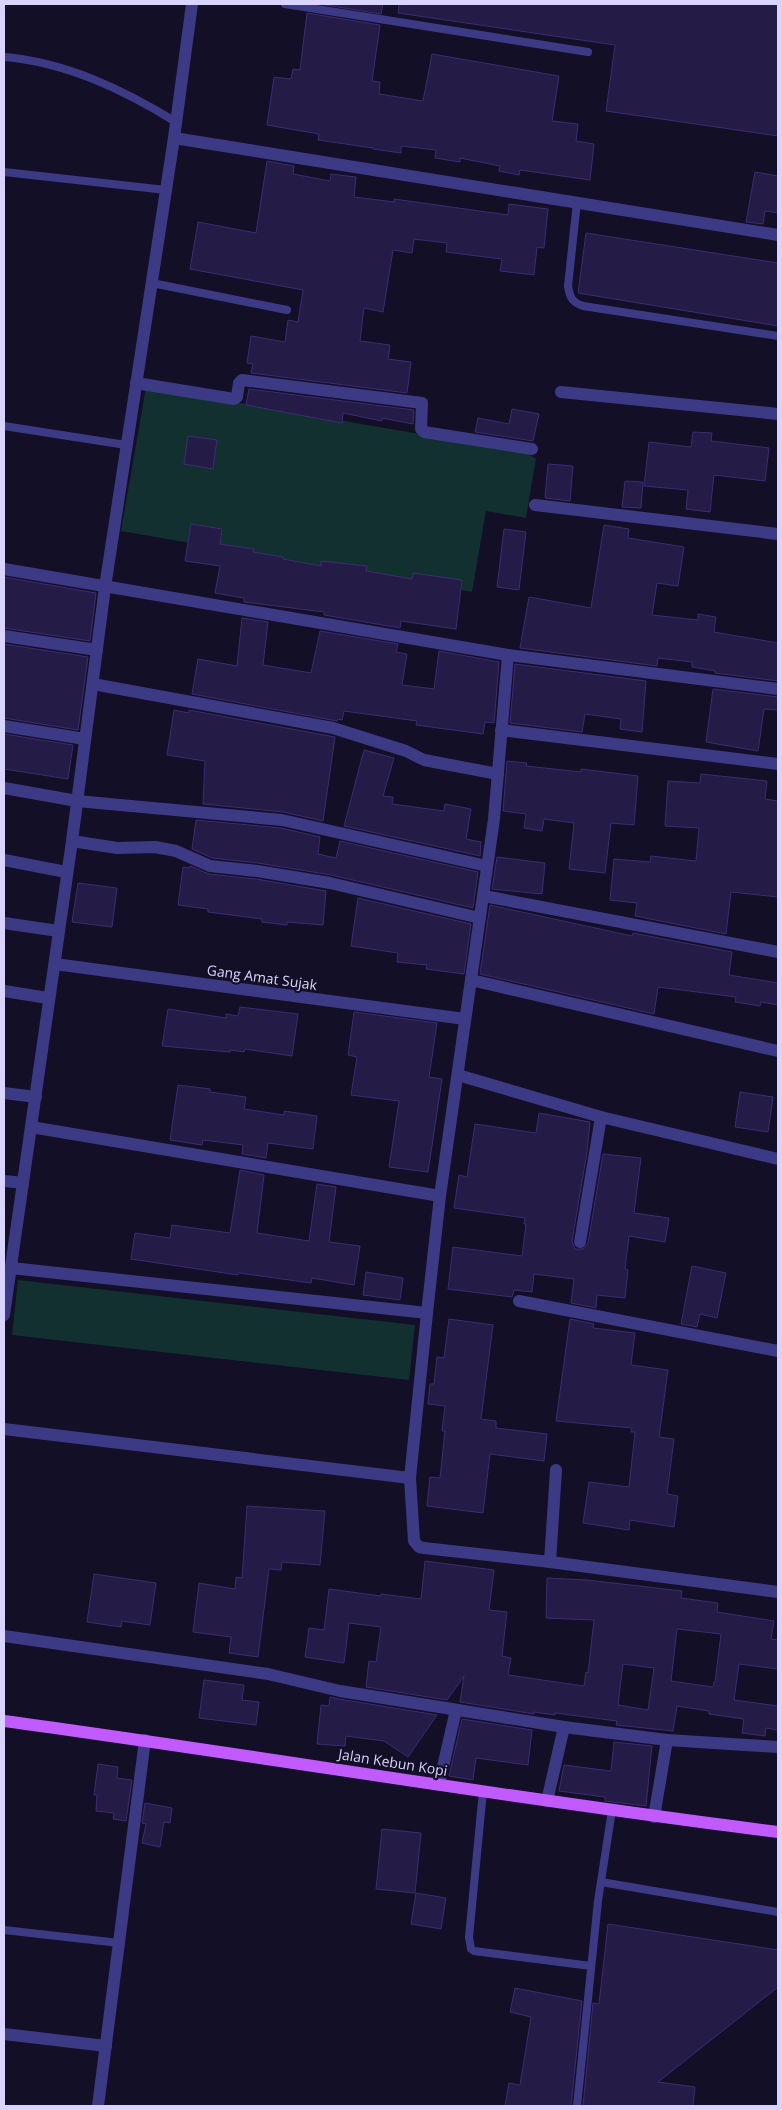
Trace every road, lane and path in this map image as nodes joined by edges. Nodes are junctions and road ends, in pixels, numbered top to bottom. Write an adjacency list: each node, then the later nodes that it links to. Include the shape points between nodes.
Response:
1 (285, 4): 3 (lane)
2 (189, 5): 5 (street)
3 (588, 52)
4 (4, 57): 5 (lane, via 63,68 104,83)
5 (176, 122): 6 (street)
6 (174, 138): 8 (street); 9 (street)
7 (4, 172): 8 (lane)
8 (166, 190): 11 (street)
9 (577, 202): 10 (street); 13 (lane, via 568,286 574,303)
10 (778, 235)
11 (152, 283): 12 (lane); 14 (street)
12 (287, 310)
13 (778, 336)
14 (136, 383): 18 (street); 19 (street, via 234,399 242,380 422,403 421,427 424,432)
15 (561, 392): 16 (street)
16 (778, 414)
17 (4, 426): 18 (lane)
18 (126, 444): 23 (street)
19 (532, 450)
20 (535, 505): 21 (street)
21 (778, 534)
22 (4, 569): 23 (street)
23 (105, 587): 25 (street); 26 (street)
24 (4, 636): 25 (street)
25 (98, 650): 27 (street)
26 (508, 655): 28 (street); 30 (street)
27 (93, 684): 31 (street); 33 (street, via 333,728 406,750 424,760)
28 (778, 689)
29 (4, 726): 31 (street)
30 (501, 730): 32 (street); 33 (street)
31 (86, 739): 35 (street)
32 (778, 764)
33 (498, 774): 38 (street)
34 (4, 788): 35 (street)
35 (77, 801): 36 (street); 38 (street, via 282,820)
36 (72, 841): 39 (street); 41 (street, via 117,848 155,847 176,851 210,866 330,882)
37 (4, 860): 39 (street)
38 (487, 866): 40 (street)
39 (66, 872): 43 (street)
40 (484, 896): 41 (street); 44 (street)
41 (480, 918): 46 (street)
42 (4, 923): 43 (street)
43 (58, 931): 45 (street)
44 (778, 952)
45 (54, 964): 48 (street); 49 (street, Gang Amat Sujak)
46 (471, 980): 49 (street); 50 (street)
47 (4, 991): 48 (street)
48 (48, 998): 53 (street)
49 (465, 1019): 51 (street)
50 (778, 1051)
51 (458, 1075): 54 (street); 59 (street)
52 (4, 1093): 53 (street)
53 (36, 1097): 55 (street)
54 (601, 1116): 56 (street); 61 (street)
55 (31, 1127): 58 (street); 59 (street)
56 (778, 1158)
57 (4, 1181): 58 (street)
58 (23, 1183): 60 (street)
59 (440, 1196): 64 (street)
60 (10, 1235): 62 (street)
61 (580, 1242)
62 (11, 1268): 64 (street); 65 (street)
63 (519, 1301): 66 (street)
64 (427, 1313): 69 (street)
65 (4, 1315)
66 (778, 1351)
67 (4, 1429): 69 (street)
68 (556, 1470): 70 (street)
69 (410, 1478): 70 (street, via 413,1534 419,1546)
70 (550, 1562): 71 (street)
71 (778, 1592)
72 (4, 1636): 73 (street, via 268,1674 340,1691)
73 (456, 1710): 75 (street); 79 (street)
74 (4, 1721): 76 (main road, Jalan Kebun Kopi)
75 (564, 1726): 77 (street); 81 (street)
76 (145, 1740): 79 (main road, Jalan Kebun Kopi); 88 (street)
77 (667, 1740): 78 (street); 83 (street)
78 (778, 1747)
79 (439, 1784): 80 (main road, Jalan Kebun Kopi)
80 (483, 1791): 81 (main road, Jalan Kebun Kopi); 89 (lane, via 469,1937 471,1949)
81 (547, 1800): 82 (main road, Jalan Kebun Kopi)
82 (612, 1810): 83 (main road, Jalan Kebun Kopi); 85 (lane)
83 (654, 1817): 84 (main road, Jalan Kebun Kopi)
84 (778, 1832)
85 (601, 1882): 86 (lane); 89 (lane)
86 (778, 1912)
87 (4, 1930): 88 (lane)
88 (119, 1943): 91 (street)
89 (591, 1966): 93 (lane)
90 (4, 2034): 91 (street)
91 (106, 2046): 92 (street)
92 (98, 2106)
93 (577, 2106)

